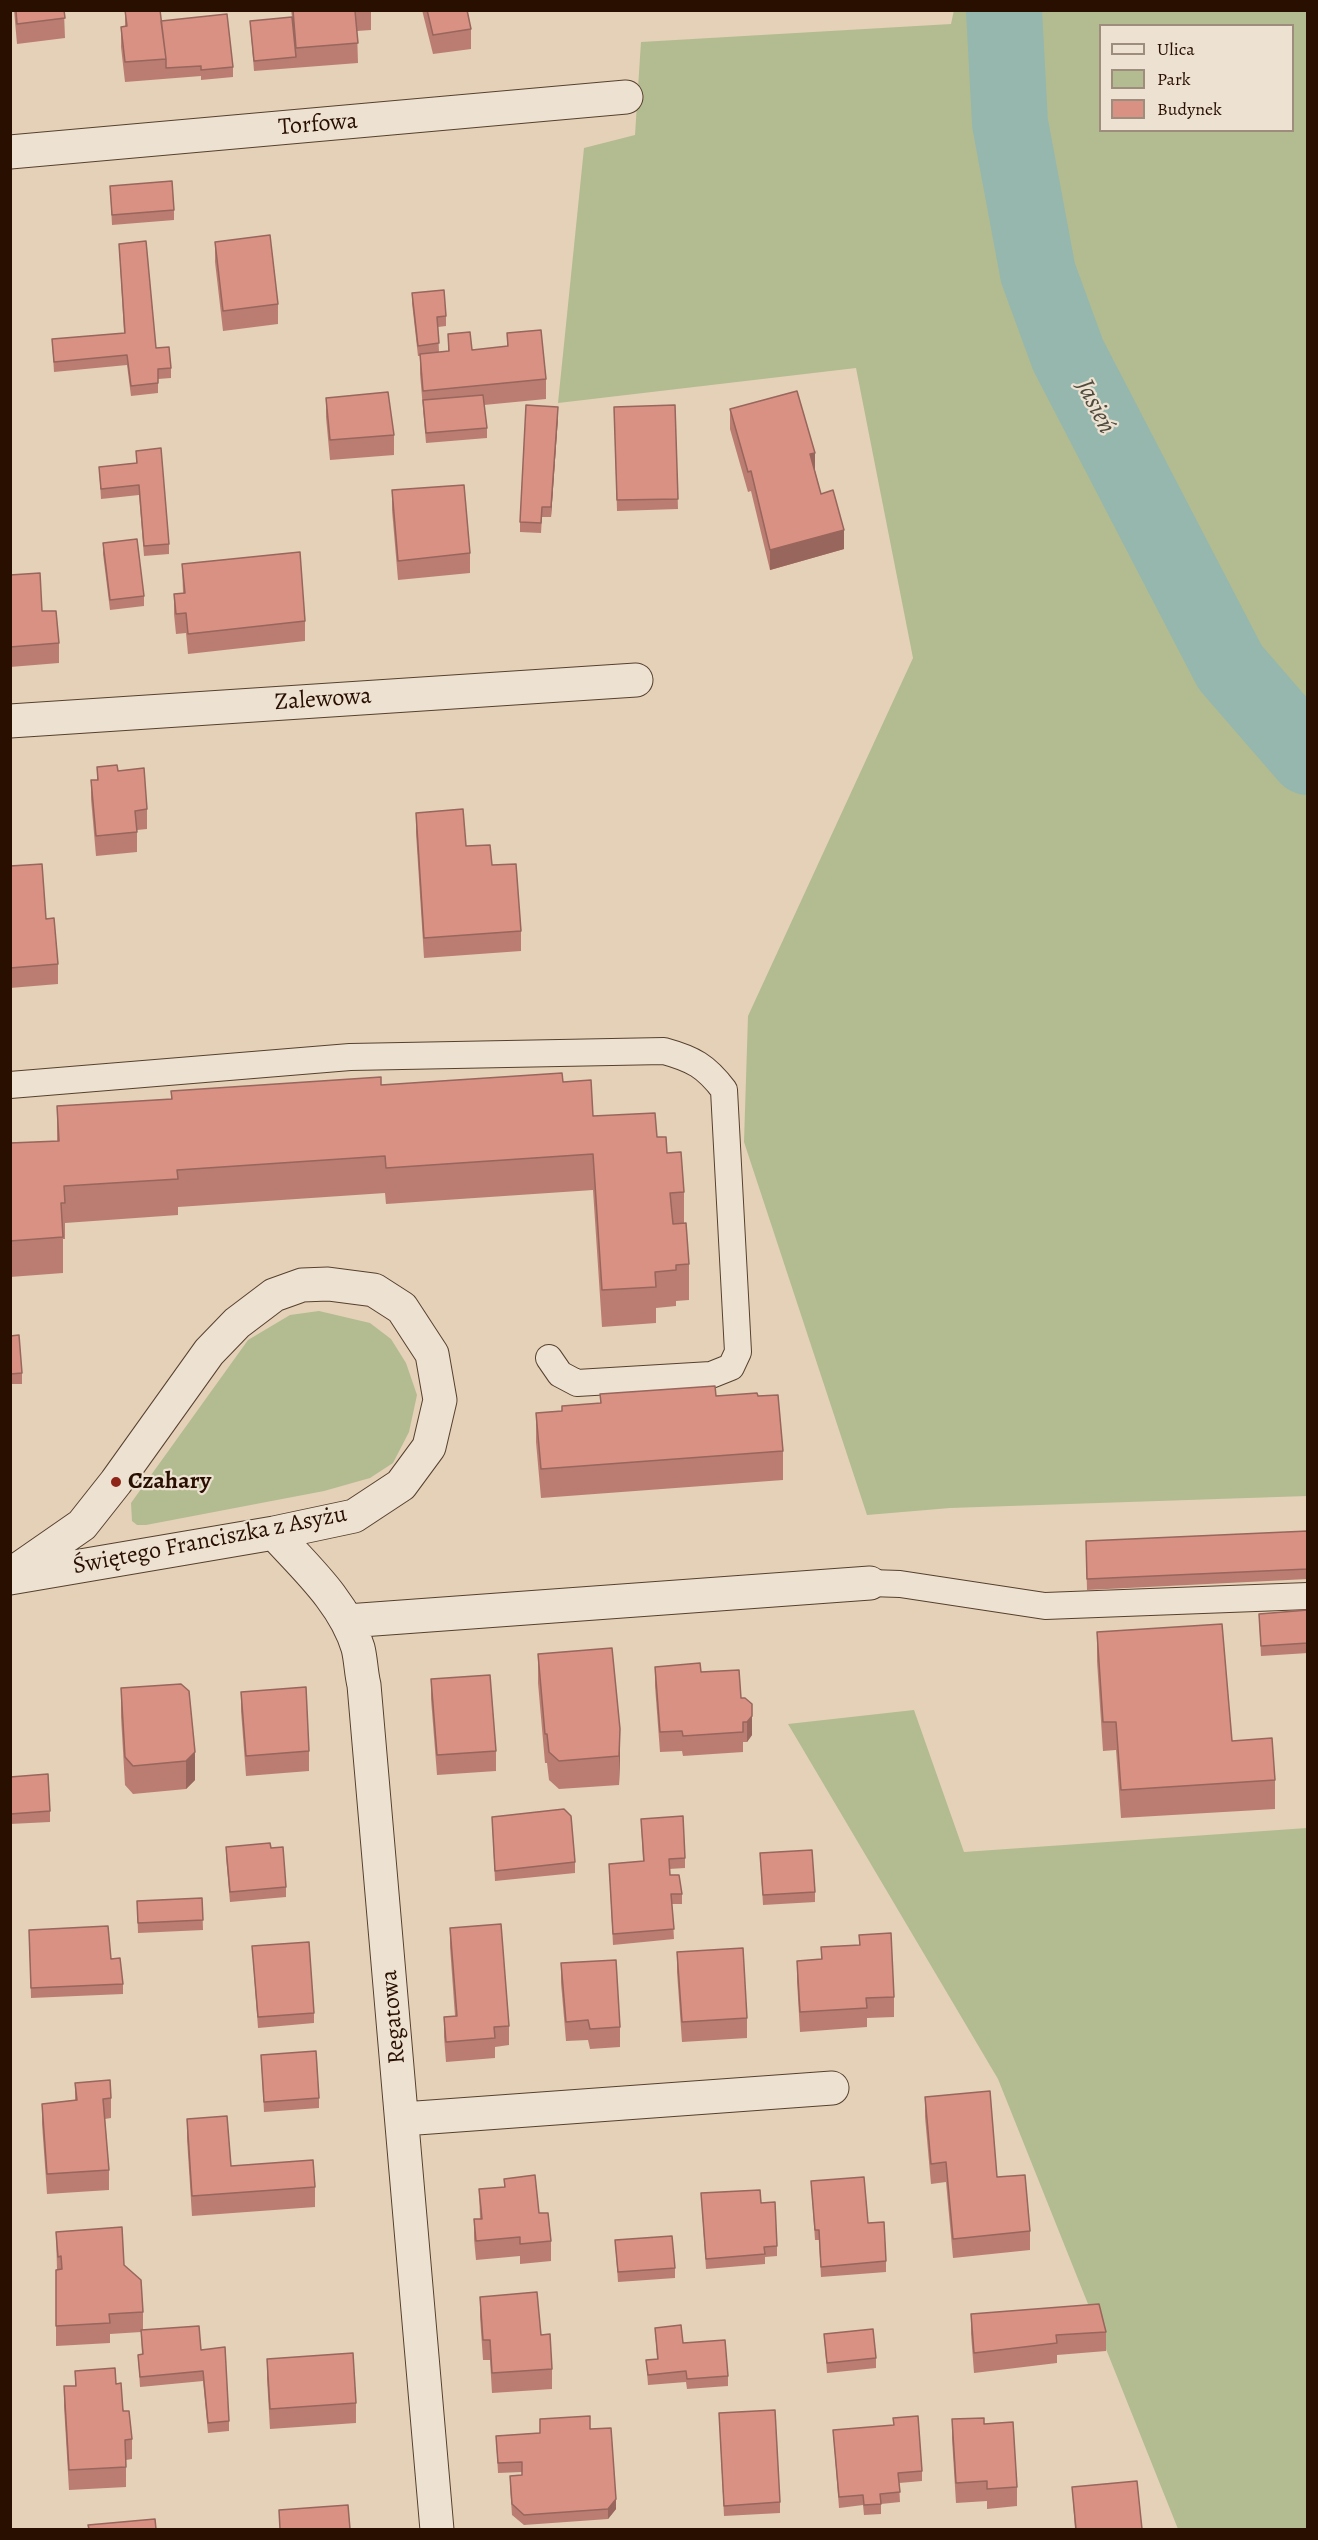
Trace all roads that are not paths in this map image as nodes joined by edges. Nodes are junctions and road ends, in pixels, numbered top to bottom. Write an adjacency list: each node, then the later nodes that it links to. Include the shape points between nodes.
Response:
1 (626, 97): 2 (street, Torfowa)
2 (10, 152)
3 (636, 680): 4 (street, Zalewowa)
4 (10, 721)
5 (10, 1085): 6 (lane, via 362,1057 664,1051 697,1061 724,1090 738,1352 731,1367 711,1375 577,1383 560,1374)
6 (549, 1358)
7 (274, 1533): 8 (street, Świętego Franciszka z Asyżu); 8 (street, Świętego Franciszka z Asyżu, via 354,1516 400,1485 429,1448 440,1400 432,1354 402,1308 374,1290 302,1285 274,1295 237,1323 209,1352 82,1524); 11 (street, Regatowa, via 317,1580)
8 (10, 1576)
9 (870, 1583): 10 (lane, via 1045,1606); 11 (street)
10 (1308, 1596)
11 (347, 1621): 13 (street, Regatowa, via 358,1649 364,1685)
12 (832, 2088): 13 (street)
13 (403, 2119): 14 (street, Regatowa)
14 (437, 2529)

